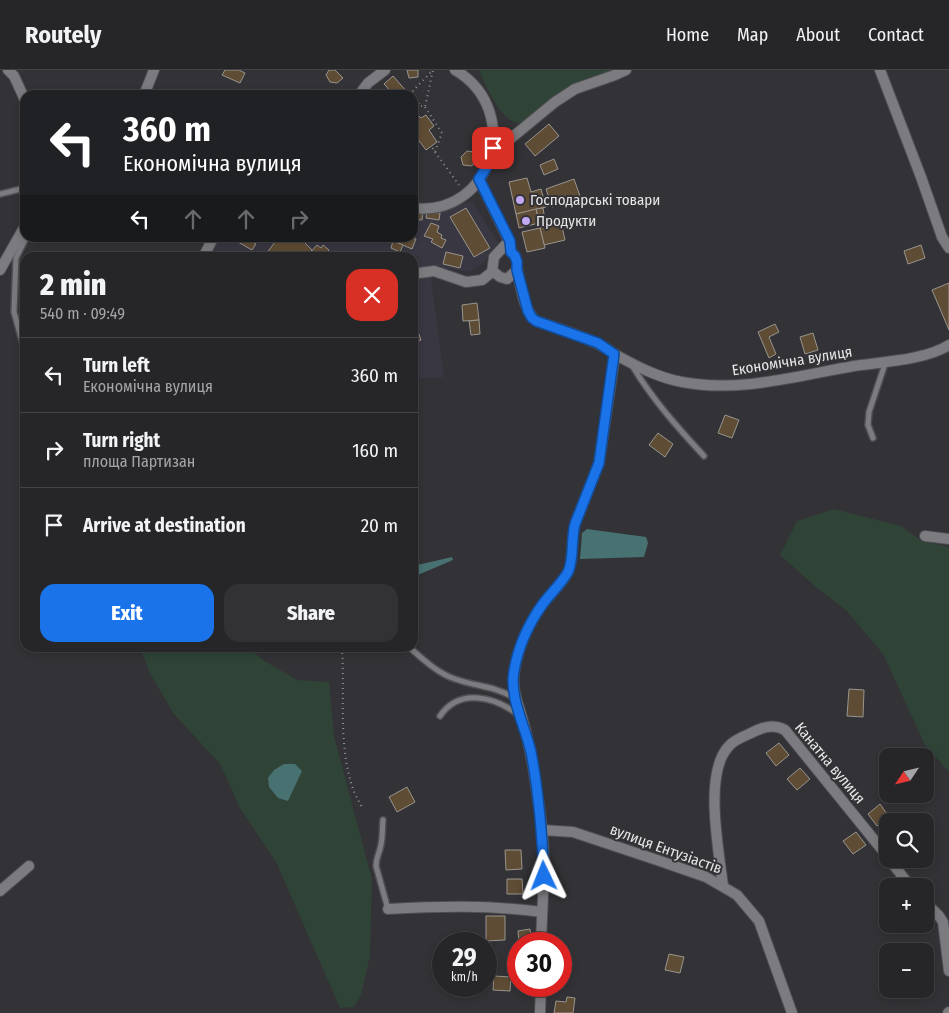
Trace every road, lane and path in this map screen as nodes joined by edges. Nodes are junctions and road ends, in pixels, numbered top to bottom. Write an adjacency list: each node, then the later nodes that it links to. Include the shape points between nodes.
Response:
1 (8, 70): 8 (street)
2 (154, 70): 9 (street)
3 (385, 70): 10 (street)
4 (433, 70): 11 (path); 14 (path)
5 (456, 70): 17 (street, via 476,86 485,99 494,135)
6 (626, 70): 17 (street, via 575,89)
7 (880, 70): 25 (street, via 942,237)
8 (20, 90)
9 (146, 90)
10 (362, 90)
11 (414, 90)
12 (418, 101): 13 (path)
13 (419, 104): 14 (path)
14 (425, 107): 16 (path, via 442,133)
15 (431, 146): 16 (path)
16 (434, 152): 19 (path)
17 (492, 154): 18 (street)
18 (479, 179): 22 (street, via 449,203); 26 (street, via 510,241)
19 (459, 185)
20 (20, 189): 21 (lane)
21 (0, 194)
22 (418, 208)
23 (20, 235): 27 (street)
24 (24, 242): 31 (lane, via 16,258 14,312)
25 (949, 248)
26 (506, 251): 28 (street, Економічна вулиця, via 515,256); 29 (street, via 494,257)
27 (0, 270)
28 (517, 270): 29 (street, via 506,278); 33 (street, Економічна вулиця, via 528,311 536,321 598,343)
29 (492, 272): 30 (street, via 482,280 466,282 434,271)
30 (418, 273)
31 (20, 334)
32 (949, 345): 34 (street, Економічна вулиця, via 924,356)
33 (614, 354): 35 (street, Економічна вулиця); 42 (street, via 599,463 572,534 570,568 542,606 521,644 513,678)
34 (886, 361): 35 (street, Економічна вулиця, via 759,383 721,386 681,382); 36 (lane, via 869,412 868,425)
35 (630, 362): 37 (lane, via 669,418)
36 (873, 438)
37 (704, 456)
38 (924, 536): 39 (street)
39 (949, 540)
40 (342, 652): 45 (path, via 346,767)
41 (415, 652): 42 (lane, via 455,679 500,690)
42 (515, 698): 44 (street)
43 (440, 716): 44 (lane, via 455,701 478,698 504,705)
44 (522, 717): 47 (street)
45 (362, 807)
46 (383, 820): 54 (lane, via 376,866)
47 (542, 830): 52 (street, вулиця Ентузіастів, via 573,832 706,877); 55 (street)
48 (879, 847): 52 (street, Канатна вулиця, via 785,730 769,726 736,740 722,757 717,770 716,827)
49 (29, 866): 53 (street)
50 (896, 868): 51 (street, Канатна вулиця)
51 (904, 878)
52 (723, 886): 61 (street, вулиця Ентузіастів, via 737,895 759,921)
53 (0, 891)
54 (388, 909): 55 (street, via 449,905)
55 (542, 912): 57 (street)
56 (934, 912): 58 (street, via 943,922)
57 (541, 932)
58 (949, 971)
59 (541, 997): 60 (street)
60 (540, 1013)
61 (792, 1013)

